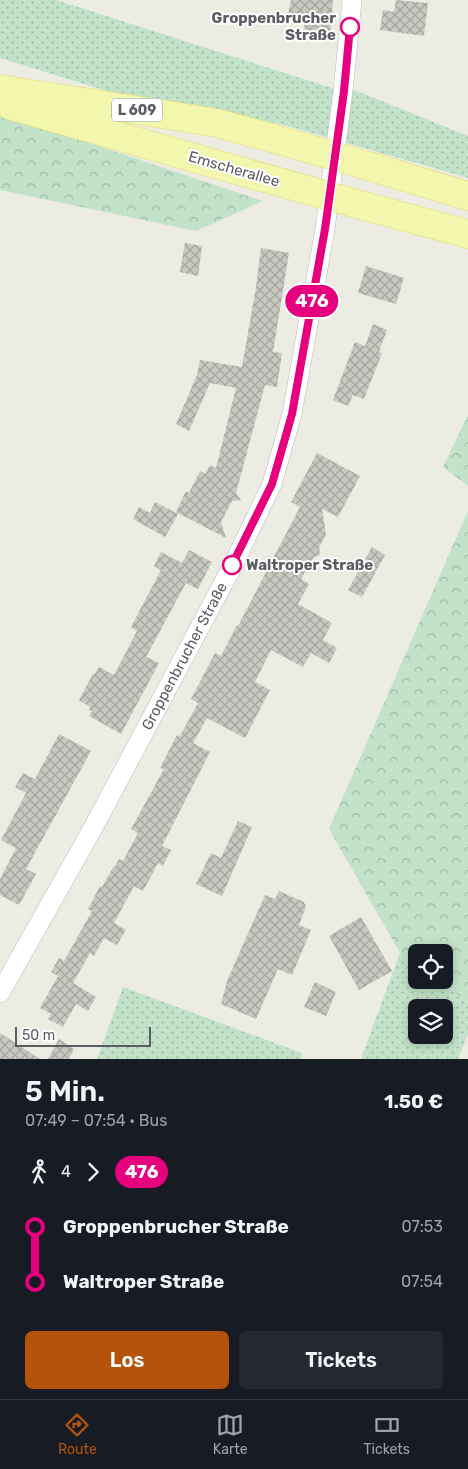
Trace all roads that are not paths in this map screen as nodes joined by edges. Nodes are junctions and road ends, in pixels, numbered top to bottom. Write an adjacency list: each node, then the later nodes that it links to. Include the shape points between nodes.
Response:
1 (352, 0): 6 (street, Groppenbrucher Straße, via 344,91 325,229 292,414 272,484 93,828)
2 (0, 89): 4 (main road, L 609, bridge, via 217,123)
3 (0, 103): 5 (main road, Emscherallee / L 609, bridge)
4 (468, 196)
5 (468, 234)
6 (0, 993)

